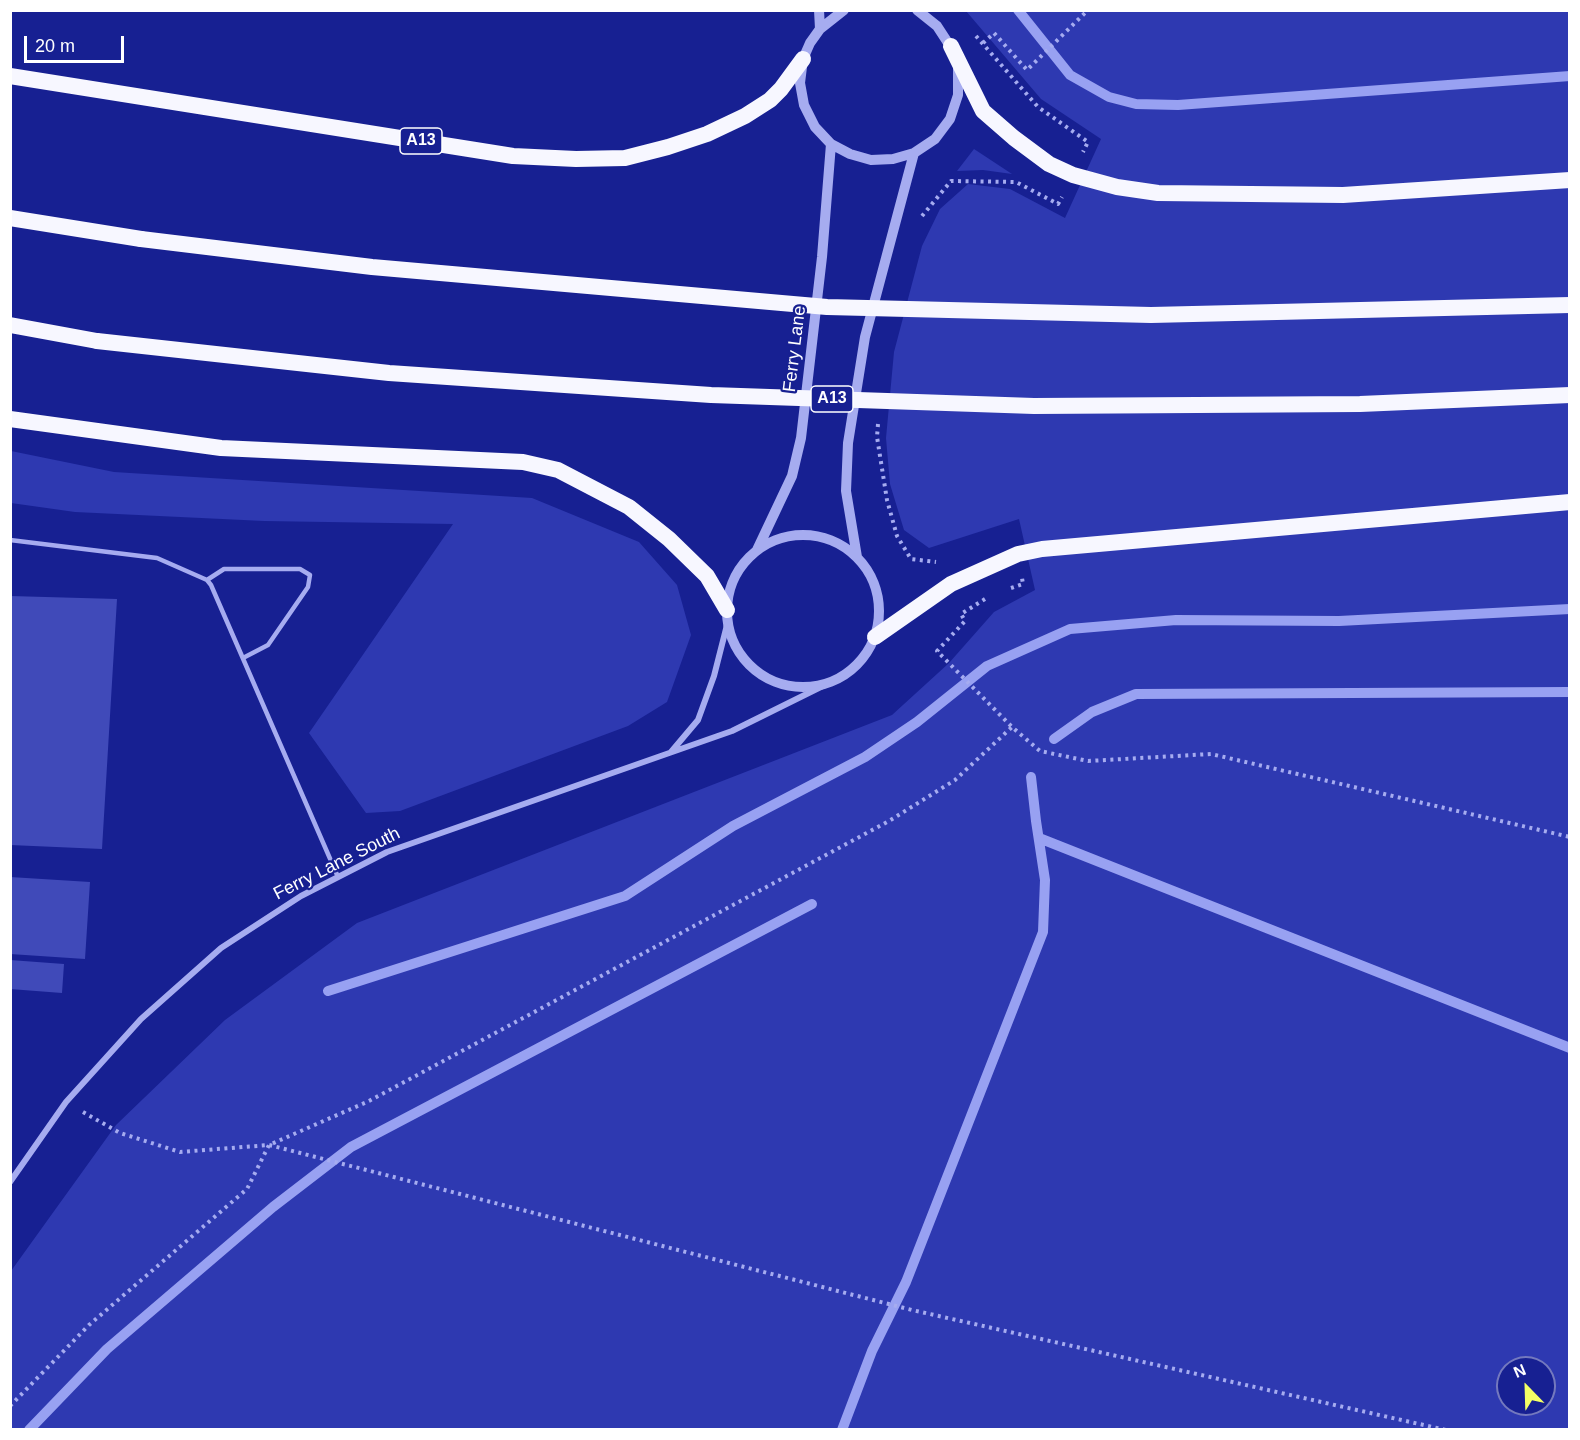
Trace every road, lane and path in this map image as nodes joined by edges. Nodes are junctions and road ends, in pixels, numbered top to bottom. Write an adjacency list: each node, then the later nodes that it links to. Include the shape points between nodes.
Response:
1 (819, 10): 5 (street)
2 (844, 10): 5 (street)
3 (917, 10): 6 (street, via 937,26)
4 (1088, 10): 9 (path, via 1027,70 994,33 983,43 1038,107)
5 (820, 28): 7 (street)
6 (951, 46): 11 (street, via 959,70 958,95 950,119 935,139); 12 (highway, via 983,111 1014,138 1049,164 1117,187 1158,193 1343,195)
7 (803, 59): 8 (highway, A13, via 770,100 707,134 625,158 586,159 513,156); 10 (street, via 800,83 804,105 815,127)
8 (10, 76)
9 (1088, 142)
10 (831, 144): 11 (street, via 871,160); 23 (street, Ferry Lane, via 801,438 792,477)
11 (914, 153): 24 (street, via 865,337 848,443 846,491)
12 (1569, 180)
13 (1058, 204): 15 (path, via 1016,182 951,181)
14 (10, 218): 16 (highway, bridge, via 141,239 372,267 827,307 1150,315)
15 (920, 219)
16 (1569, 305)
17 (10, 326): 18 (highway, A13, bridge, via 97,341 389,373 723,396 1034,406 1360,404)
18 (1569, 395)
19 (880, 413): 25 (path, via 877,437 897,536 911,559 936,562)
20 (10, 419): 30 (highway, via 221,448 523,462 558,470 629,507 669,538 707,576)
21 (1569, 502): 31 (highway, via 1026,552 951,584)
22 (10, 540): 26 (lane, via 157,558)
23 (757, 550): 24 (street, via 787,537 819,536); 30 (street, via 741,567 731,588)
24 (857, 557): 31 (street, via 878,594)
25 (947, 558)
26 (207, 579): 32 (lane); 32 (lane, via 224,568 300,569 310,575 308,587 268,645)
27 (1023, 584): 28 (path)
28 (1004, 590)
29 (994, 594): 34 (path, via 961,614 965,621 937,651)
30 (727, 615): 33 (street, via 735,644 750,665 770,680 794,687 820,686); 35 (street, via 714,676 698,720)
31 (875, 637): 33 (street, via 862,659)
32 (243, 658): 37 (lane)
33 (843, 676): 35 (street, Ferry Lane South, via 732,731)
34 (1012, 727): 36 (path, via 1040,751 1088,761 1212,754); 39 (path, via 955,780 889,821 369,1101)
35 (671, 753): 37 (street, Ferry Lane South, via 387,852)
36 (1569, 837)
37 (338, 877): 38 (street, Ferry Lane South, via 220,948 141,1019)
38 (66, 1102): 39 (path, via 120,1133 180,1152); 40 (street, Ferry Lane South)
39 (269, 1145): 41 (path, via 247,1189 89,1325); 42 (path, via 912,1310)
40 (10, 1182)
41 (10, 1406)
42 (1446, 1430)

